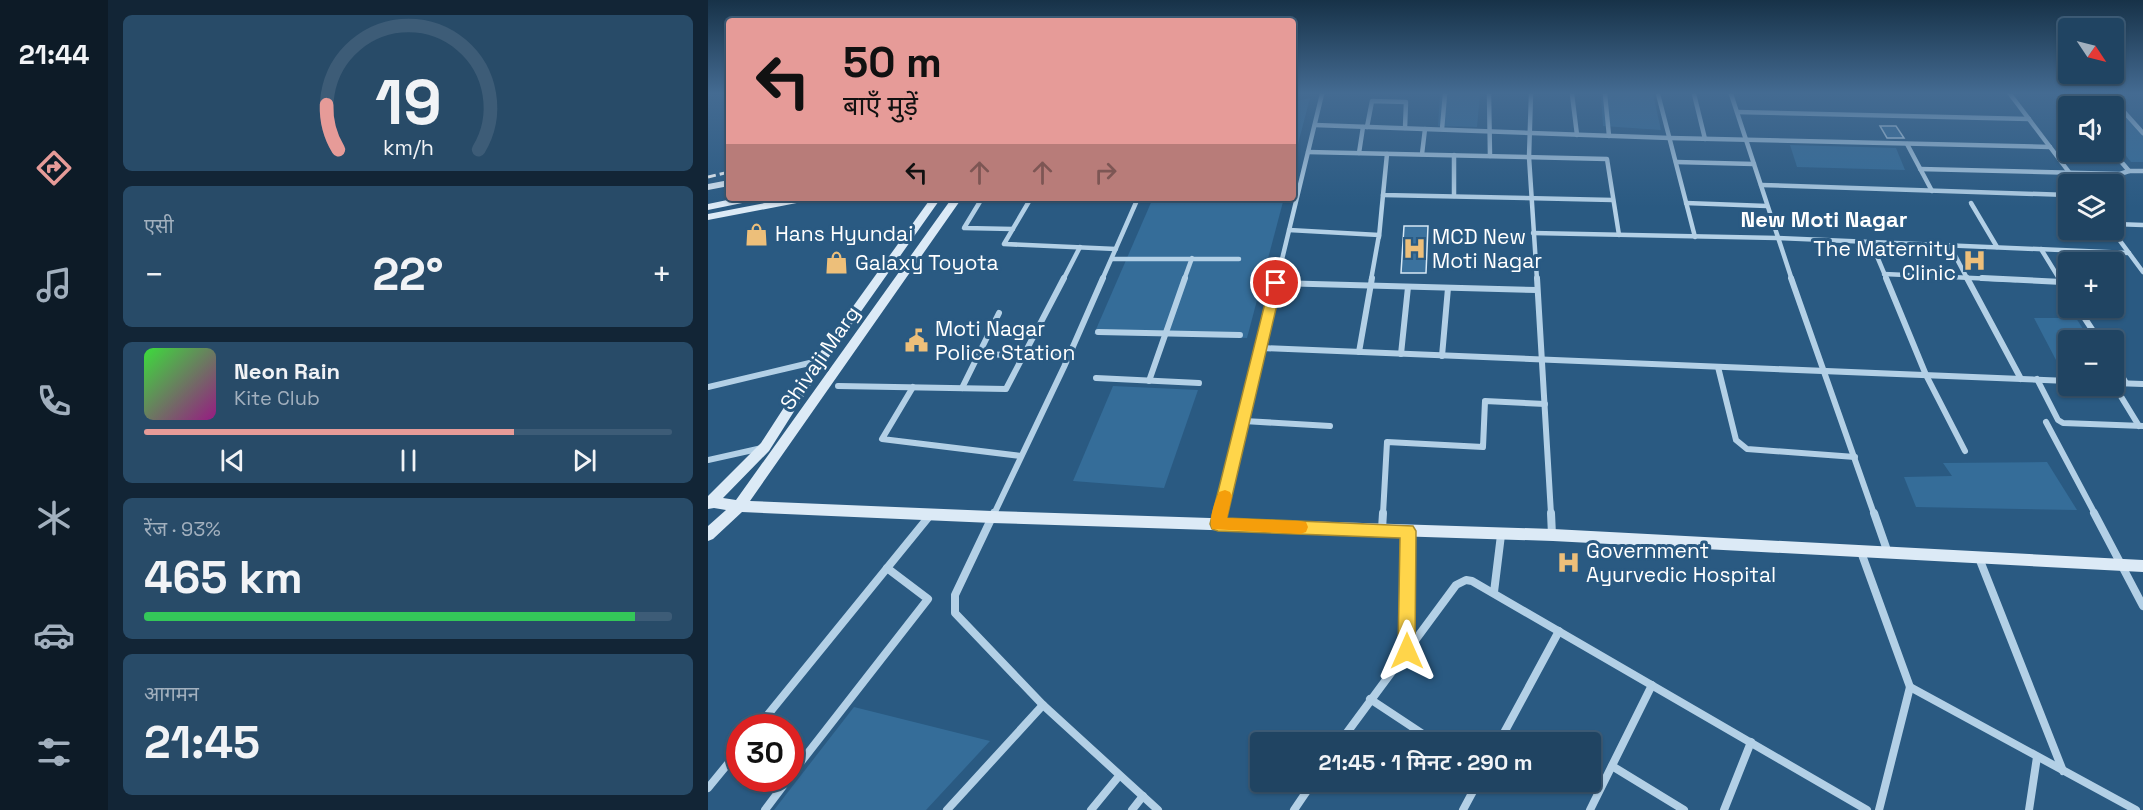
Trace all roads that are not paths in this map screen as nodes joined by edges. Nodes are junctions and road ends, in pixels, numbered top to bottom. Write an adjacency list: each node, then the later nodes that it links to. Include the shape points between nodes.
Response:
1 (1490, 131): 25 (street)
2 (1313, 132): 20 (street)
3 (1364, 132): 21 (street)
4 (1425, 132): 23 (street)
5 (1523, 132): 6 (street)
6 (1531, 132): 13 (street); 26 (street)
7 (1577, 132): 13 (street)
8 (1609, 132): 14 (street)
9 (1668, 132): 15 (street)
10 (1703, 132): 16 (street)
11 (1743, 132): 17 (street)
12 (2038, 132): 19 (street)
13 (1577, 135): 14 (street)
14 (1609, 136): 15 (street)
15 (1670, 138): 16 (street); 27 (street)
16 (1705, 139): 17 (street)
17 (1746, 140): 18 (street); 29 (street)
18 (1907, 144): 19 (street); 30 (street)
19 (2049, 147): 33 (street)
20 (1308, 152): 21 (street); 58 (street)
21 (1359, 153): 22 (street)
22 (1387, 154): 23 (street); 38 (street)
23 (1422, 154): 24 (street)
24 (1454, 155): 25 (street); 40 (street)
25 (1490, 156): 26 (street)
26 (1529, 157): 41 (street); 42 (street, via 1606,159)
27 (1676, 162): 29 (street); 50 (street)
28 (2121, 162): 31 (street)
29 (1754, 164): 35 (street)
30 (1920, 169): 33 (street); 37 (street)
31 (2128, 171): 32 (street); 33 (street)
32 (2143, 171)
33 (2070, 173)
34 (726, 184): 36 (street)
35 (1761, 185): 37 (street); 52 (street)
36 (708, 187)
37 (1932, 191): 39 (street)
38 (1383, 195): 40 (street); 61 (street)
39 (2058, 195)
40 (1454, 196): 41 (street)
41 (1532, 198): 42 (street); 59 (street)
42 (1613, 200): 60 (street)
43 (791, 201): 54 (street)
44 (926, 201): 53 (street)
45 (934, 201): 53 (street, Shivaji Marg)
46 (955, 201): 126 (street, Shivaji Marg)
47 (980, 201): 57 (street, via 964,228)
48 (1029, 201): 57 (street)
49 (1137, 201): 69 (street)
50 (1686, 203): 52 (street); 62 (street)
51 (1971, 203): 68 (street)
52 (1767, 206): 63 (street)
53 (927, 211): 97 (street, Shivaji Marg)
54 (708, 217)
55 (2124, 224): 56 (street)
56 (2143, 225)
57 (1013, 229): 67 (street, via 1004,244)
58 (1289, 230): 61 (street, via 1372,233); 80 (street)
59 (1533, 233): 60 (street); 84 (street)
60 (1619, 235): 62 (street)
61 (1379, 237): 81 (street)
62 (1695, 237): 63 (street)
63 (1778, 238): 65 (street); 99 (street)
64 (2119, 240): 71 (street)
65 (1871, 242): 66 (street); 76 (street)
66 (1950, 246): 68 (street); 78 (street)
67 (1080, 247): 69 (street); 94 (street)
68 (1997, 247): 70 (street)
69 (1116, 249): 73 (street)
70 (2041, 249): 71 (street); 77 (street)
71 (2129, 253): 75 (street)
72 (1192, 258): 73 (street); 74 (street); 87 (street)
73 (1112, 259): 91 (street)
74 (1239, 259)
75 (2143, 272)
76 (1884, 274): 78 (street); 100 (street)
77 (2058, 276)
78 (1968, 279): 79 (street); 102 (street)
79 (2058, 282)
80 (1276, 283): 81 (street); 89 (street)
81 (1370, 286): 82 (street); 90 (street)
82 (1408, 286): 83 (street); 92 (street)
83 (1448, 288): 84 (street); 95 (street)
84 (1537, 290): 96 (street)
85 (999, 313): 93 (street)
86 (1098, 332): 87 (street)
87 (1166, 333): 88 (street); 106 (street)
88 (1240, 335)
89 (1262, 348): 90 (street); 116 (street)
90 (1359, 352): 92 (street)
91 (1070, 353): 94 (street); 122 (street)
92 (1401, 354): 95 (street)
93 (978, 355): 94 (street); 113 (street)
94 (1023, 356): 113 (street, via 1006,389)
95 (1442, 356): 96 (street)
96 (1543, 360): 98 (street); 115 (street)
97 (820, 361): 111 (street); 120 (street, Shivaji Marg)
98 (1718, 367): 99 (street); 123 (street, via 1737,440 1747,449)
99 (1826, 371): 100 (street); 123 (street)
100 (1926, 375): 102 (street); 121 (street)
101 (1096, 378): 106 (street)
102 (2021, 379): 103 (street)
103 (2037, 379): 104 (street); 119 (street, via 2062,423)
104 (2058, 380)
105 (2124, 380): 108 (street)
106 (1149, 381): 107 (street)
107 (1198, 383)
108 (2126, 383): 109 (street)
109 (2143, 384)
110 (838, 386): 112 (street)
111 (708, 387)
112 (913, 387): 113 (street); 122 (street, via 882,438)
113 (962, 388)
114 (2122, 396): 119 (street)
115 (1545, 404): 130 (street, via 1485,401 1483,447 1387,442); 134 (street)
116 (1244, 421): 118 (street); 129 (street)
117 (2046, 422): 138 (street)
118 (1330, 426)
119 (2141, 426)
120 (765, 447): 124 (street); 125 (street, Shivaji Marg)
121 (1965, 451)
122 (1021, 456): 128 (street)
123 (1855, 457): 136 (street)
124 (708, 460)
125 (710, 504): 126 (street)
126 (739, 506): 127 (street); 132 (street, Shivaji Marg)
127 (931, 514): 128 (street); 140 (street)
128 (992, 517): 129 (street); 148 (street, via 955,595 955,613)
129 (1218, 524): 130 (street)
130 (1382, 530): 131 (street)
131 (1408, 531): 133 (street); 144 (street)
132 (708, 535)
133 (1501, 535): 134 (street); 141 (street)
134 (1552, 535): 135 (street)
135 (1861, 552): 136 (street); 146 (street)
136 (1888, 553): 137 (street)
137 (1979, 557): 138 (street); 158 (street)
138 (2123, 565): 139 (street); 142 (street)
139 (2143, 566)
140 (886, 568): 149 (street); 155 (street, via 928,599)
141 (1494, 592): 143 (street); 144 (street, via 1472,580 1461,582)
142 (2143, 606)
143 (1559, 631): 145 (street); 152 (street)
144 (1407, 651): 147 (street)
145 (1652, 685): 153 (street); 157 (street)
146 (1910, 687): 154 (street); 176 (street)
147 (1370, 699): 150 (street); 151 (street)
148 (1042, 705): 159 (street); 166 (street)
149 (768, 714)
150 (1347, 732)
151 (1420, 732)
152 (1504, 732)
153 (1750, 742): 174 (street); 175 (street)
154 (2037, 757): 158 (street); 177 (street)
155 (804, 760)
156 (726, 766): 160 (street)
157 (1612, 766): 172 (street); 173 (street)
158 (2063, 771): 178 (street)
159 (1119, 776): 164 (street); 167 (street)
160 (708, 788)
161 (779, 792): 165 (street)
162 (1306, 792): 170 (street)
163 (1473, 792): 171 (street)
164 (1143, 796): 168 (street); 169 (street)
165 (765, 810)
166 (947, 810)
167 (1091, 810)
168 (1132, 810)
169 (1158, 810)
170 (1294, 810)
171 (1463, 810)
172 (1590, 810)
173 (1684, 810)
174 (1724, 810)
175 (1867, 810)
176 (1879, 810)
177 (2029, 810)
178 (2136, 810)

